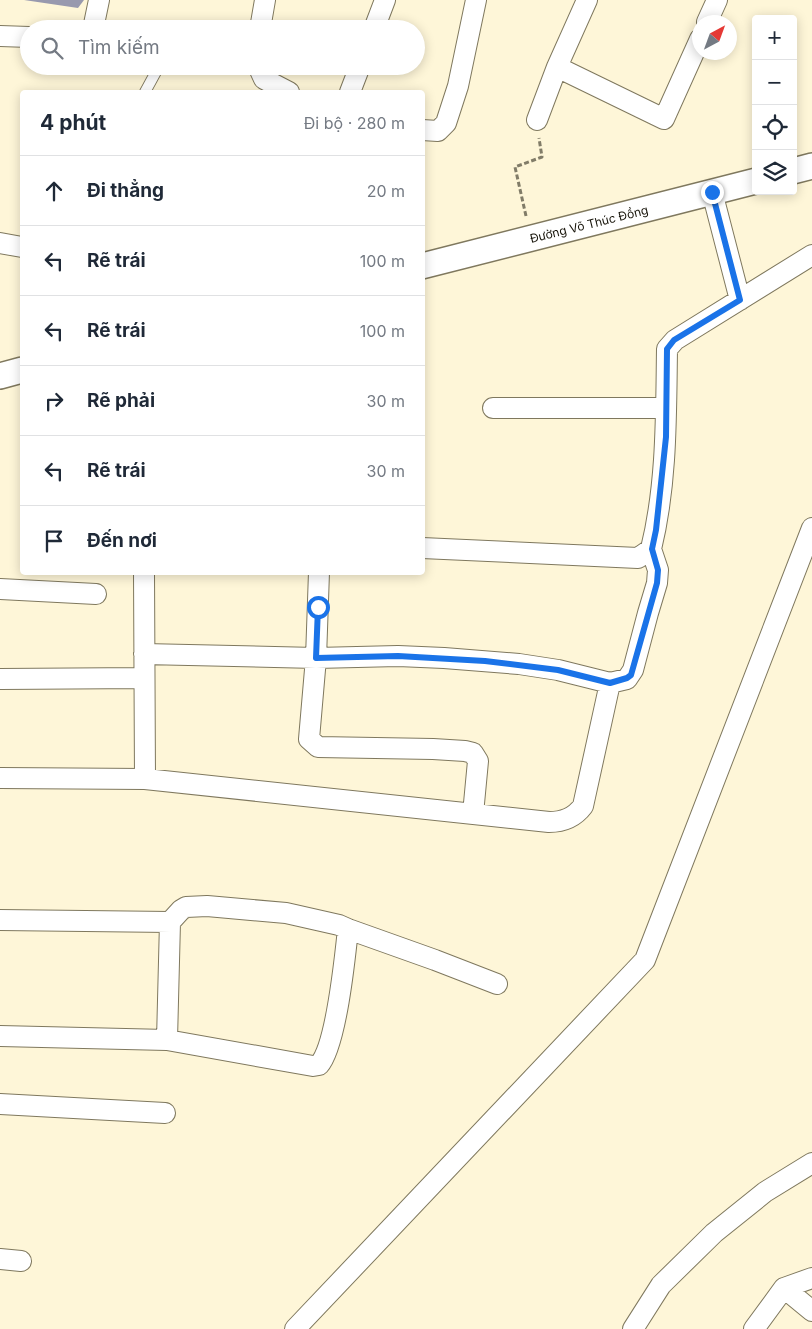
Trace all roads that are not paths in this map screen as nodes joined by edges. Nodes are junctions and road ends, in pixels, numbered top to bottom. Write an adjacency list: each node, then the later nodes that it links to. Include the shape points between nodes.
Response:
1 (100, 0): 8 (street)
2 (265, 0): 9 (street)
3 (385, 0): 10 (street)
4 (476, 0): 22 (street, via 458,86 446,122 438,131)
5 (587, 0): 14 (street)
6 (716, 0): 7 (street)
7 (710, 15)
8 (94, 20)
9 (262, 20)
10 (377, 20)
11 (0, 36): 12 (street)
12 (20, 37)
13 (692, 57): 14 (street, via 664,119)
14 (557, 67): 21 (street)
15 (154, 75): 18 (lane)
16 (262, 75): 19 (street)
17 (357, 75): 20 (street)
18 (146, 90)
19 (285, 90)
20 (351, 90)
21 (537, 120)
22 (425, 130)
23 (812, 166): 24 (street)
24 (797, 170)
25 (752, 182): 26 (street, Đường Võ Thúc Đồng)
26 (712, 192): 30 (street, Đường Võ Thúc Đồng); 31 (street)
27 (0, 243): 28 (street)
28 (20, 248)
29 (812, 254): 31 (street)
30 (425, 265)
31 (740, 300): 35 (street, via 674,340 667,349)
32 (20, 371): 33 (street)
33 (0, 376)
34 (493, 408): 35 (street)
35 (666, 408): 38 (street, via 666,437)
36 (812, 528): 65 (street, via 645,960)
37 (425, 548): 38 (street, via 638,558)
38 (652, 549): 47 (street, via 658,570 657,583 633,670 627,678)
39 (144, 575): 43 (street)
40 (319, 575): 44 (street)
41 (0, 589): 42 (street)
42 (96, 594)
43 (144, 654): 44 (street); 45 (street)
44 (316, 658): 47 (street, via 398,656 485,661 558,670); 50 (street, via 308,739 311,742 318,747 473,753 478,761)
45 (144, 678): 46 (street); 49 (street)
46 (0, 679)
47 (610, 683): 50 (street, via 583,806 578,812 561,822)
48 (0, 778): 49 (street)
49 (145, 779): 50 (street)
50 (473, 814)
51 (0, 920): 52 (street)
52 (170, 922): 53 (street, via 186,907 207,906 286,913); 56 (street)
53 (348, 929): 54 (street); 56 (street, via 331,1036 325,1059 319,1065)
54 (498, 984)
55 (0, 1036): 56 (street)
56 (167, 1040)
57 (0, 1104): 58 (street)
58 (165, 1113)
59 (812, 1163): 66 (street, via 765,1192 714,1233 661,1285)
60 (0, 1259): 61 (street)
61 (20, 1260)
62 (812, 1278): 63 (street)
63 (784, 1288): 64 (street); 67 (street)
64 (812, 1311)
65 (295, 1329)
66 (633, 1329)
67 (754, 1329)

